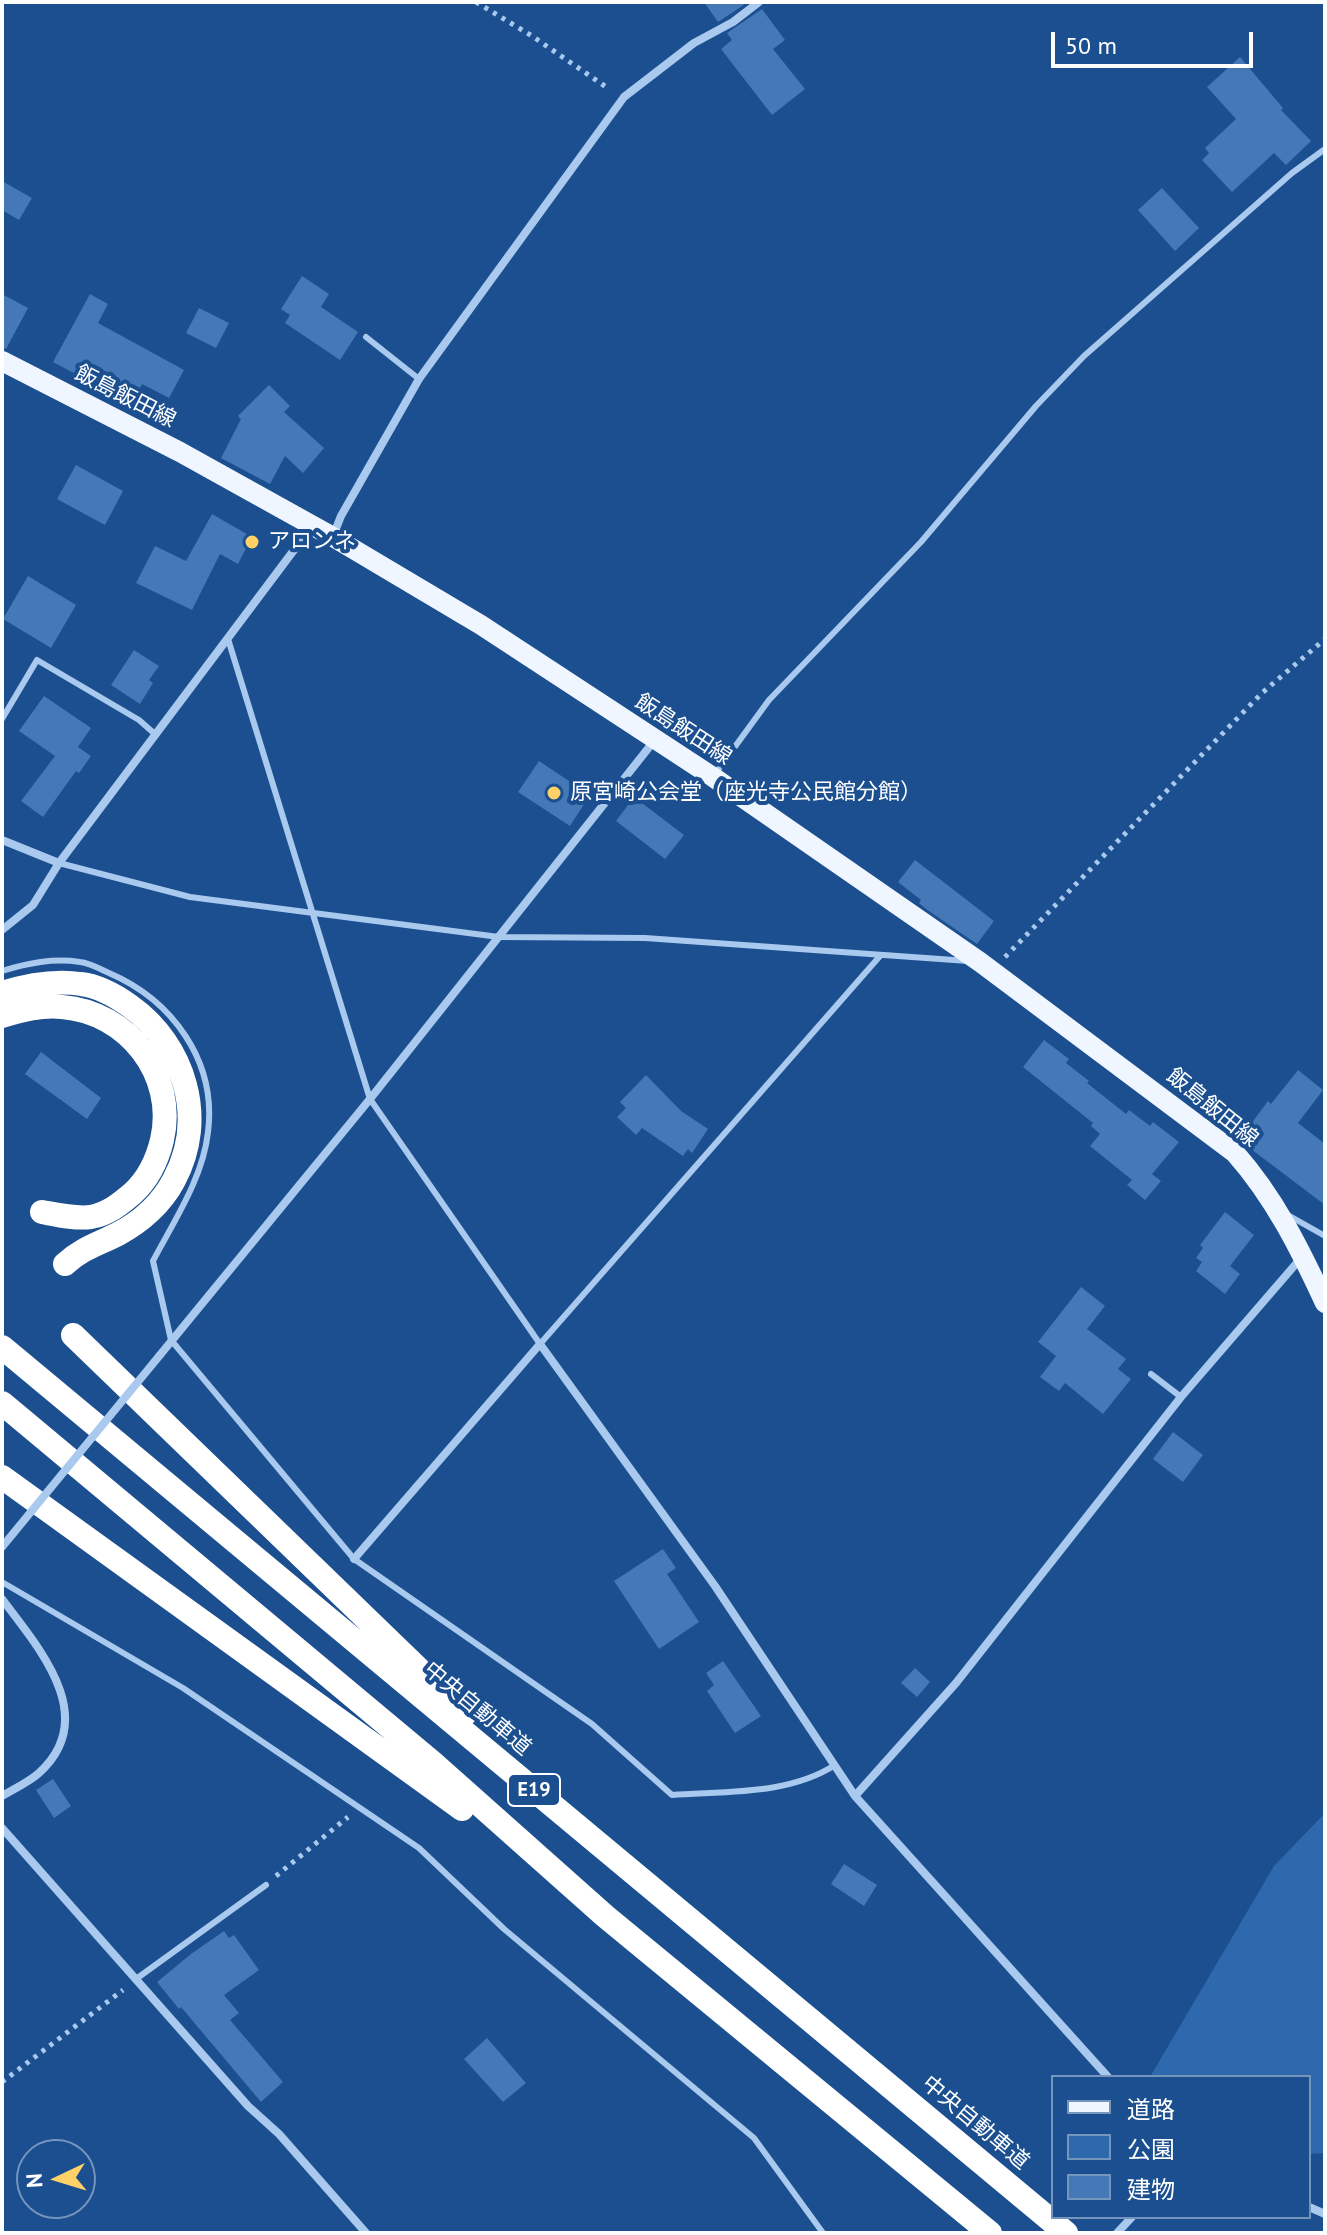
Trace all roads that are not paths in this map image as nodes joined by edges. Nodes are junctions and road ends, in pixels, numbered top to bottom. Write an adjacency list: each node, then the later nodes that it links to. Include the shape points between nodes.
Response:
1 (759, 2): 5 (street, via 624,97)
2 (1325, 149): 12 (lane, via 1084,356 921,542 769,700)
3 (366, 337): 5 (lane)
4 (2, 361): 6 (main road, 飯島飯田線)
5 (419, 379): 7 (street)
6 (312, 526): 7 (main road, 飯島飯田線); 8 (street)
7 (333, 537): 11 (main road, 飯島飯田線, via 481,625)
8 (228, 639): 10 (street); 15 (lane)
9 (2, 719): 10 (lane, via 37,660)
10 (156, 735): 14 (street)
11 (654, 740): 12 (main road, 飯島飯田線); 17 (street)
12 (713, 777): 19 (main road, 飯島飯田線)
13 (2, 840): 14 (street)
14 (59, 863): 15 (lane, via 190,897); 16 (street, via 33,905)
15 (313, 912): 17 (lane); 23 (lane)
16 (2, 930)
17 (499, 937): 18 (lane, via 645,938); 23 (street)
18 (880, 956): 19 (lane); 32 (lane)
19 (986, 966): 24 (main road, 飯島飯田線, via 1235,1153)
20 (2, 971): 31 (lane, via 34,961 93,966 151,998 172,1016 196,1054 204,1078 208,1132 197,1174 153,1261)
21 (2, 993): 28 (highway, via 60,983 101,990 155,1027 175,1056 186,1086 188,1135 174,1181 133,1225 78,1251)
22 (2, 1016): 25 (highway, via 63,1007 101,1016 135,1040 163,1094 161,1144 139,1188 108,1212 91,1217)
23 (370, 1099): 31 (street); 32 (lane)
24 (1278, 1209): 26 (lane); 27 (main road, 飯島飯田線)
25 (42, 1212)
26 (1325, 1236)
27 (1303, 1255): 29 (main road, 飯島飯田線); 35 (street)
28 (65, 1264)
29 (1325, 1303)
30 (73, 1335): 46 (highway)
31 (171, 1340): 38 (street, bridge); 39 (lane)
32 (540, 1344): 39 (street); 42 (street, via 715,1586)
33 (2, 1347): 46 (highway, 中央自動車道 / E19)
34 (1151, 1374): 35 (lane)
35 (1181, 1397): 44 (street, via 956,1683)
36 (2, 1403): 48 (highway, E19, via 433,1763)
37 (2, 1477): 48 (highway)
38 (2, 1547)
39 (354, 1559): 42 (lane, via 592,1724 672,1795 766,1788 817,1777)
40 (2, 1582): 53 (lane, via 183,1688 419,1848 504,1929 754,2138)
41 (2, 1599): 43 (street, via 52,1666 64,1714 53,1756 39,1773)
42 (835, 1765): 44 (street)
43 (2, 1796)
44 (855, 1796): 50 (street)
45 (2, 1828): 49 (street)
46 (600, 1845): 55 (highway, 中央自動車道 / E19)
47 (266, 1885): 49 (lane)
48 (605, 1916): 54 (highway, E19)
49 (136, 1979): 52 (street)
50 (1106, 2075)
51 (1129, 2219): 56 (street)
52 (366, 2233)
53 (823, 2233)
54 (990, 2233)
55 (1066, 2233)
56 (1117, 2233)

